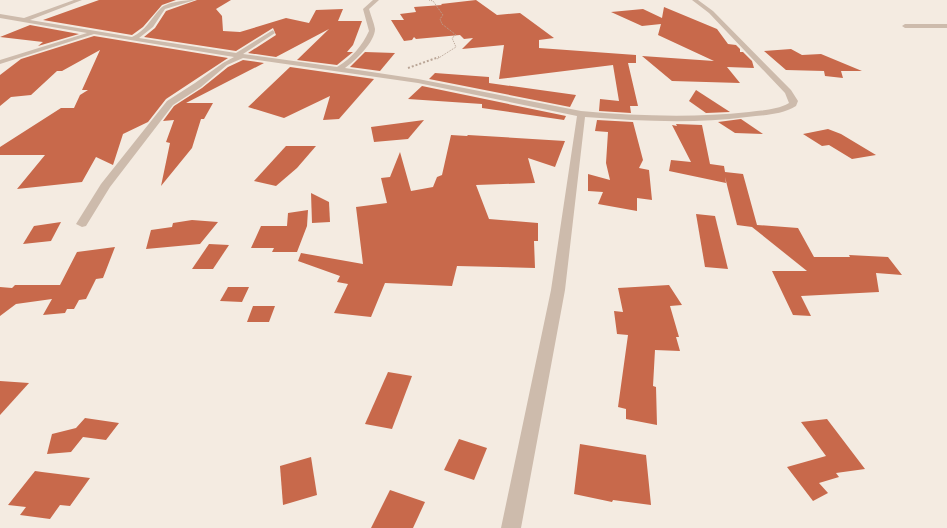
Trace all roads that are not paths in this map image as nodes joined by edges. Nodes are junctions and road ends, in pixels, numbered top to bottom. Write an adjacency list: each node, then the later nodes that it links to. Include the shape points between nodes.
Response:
1 (79, 0): 6 (street)
2 (192, 0): 11 (street, via 163,8 156,23)
3 (376, 0): 14 (street, via 366,10 372,31 366,45)
4 (695, 0): 15 (street, via 711,12 788,92 793,104 768,112 708,119)
5 (0, 16): 6 (street)
6 (23, 20): 10 (street)
7 (905, 26): 8 (street)
8 (947, 26)
9 (274, 32): 12 (street)
10 (94, 33): 11 (street); 13 (street)
11 (133, 39): 12 (street)
12 (239, 55): 14 (street); 16 (street, via 170,104 105,186)
13 (0, 62)
14 (338, 70): 15 (street, via 438,84)
15 (581, 114): 17 (street, via 558,290)
16 (82, 224)
17 (511, 528)

